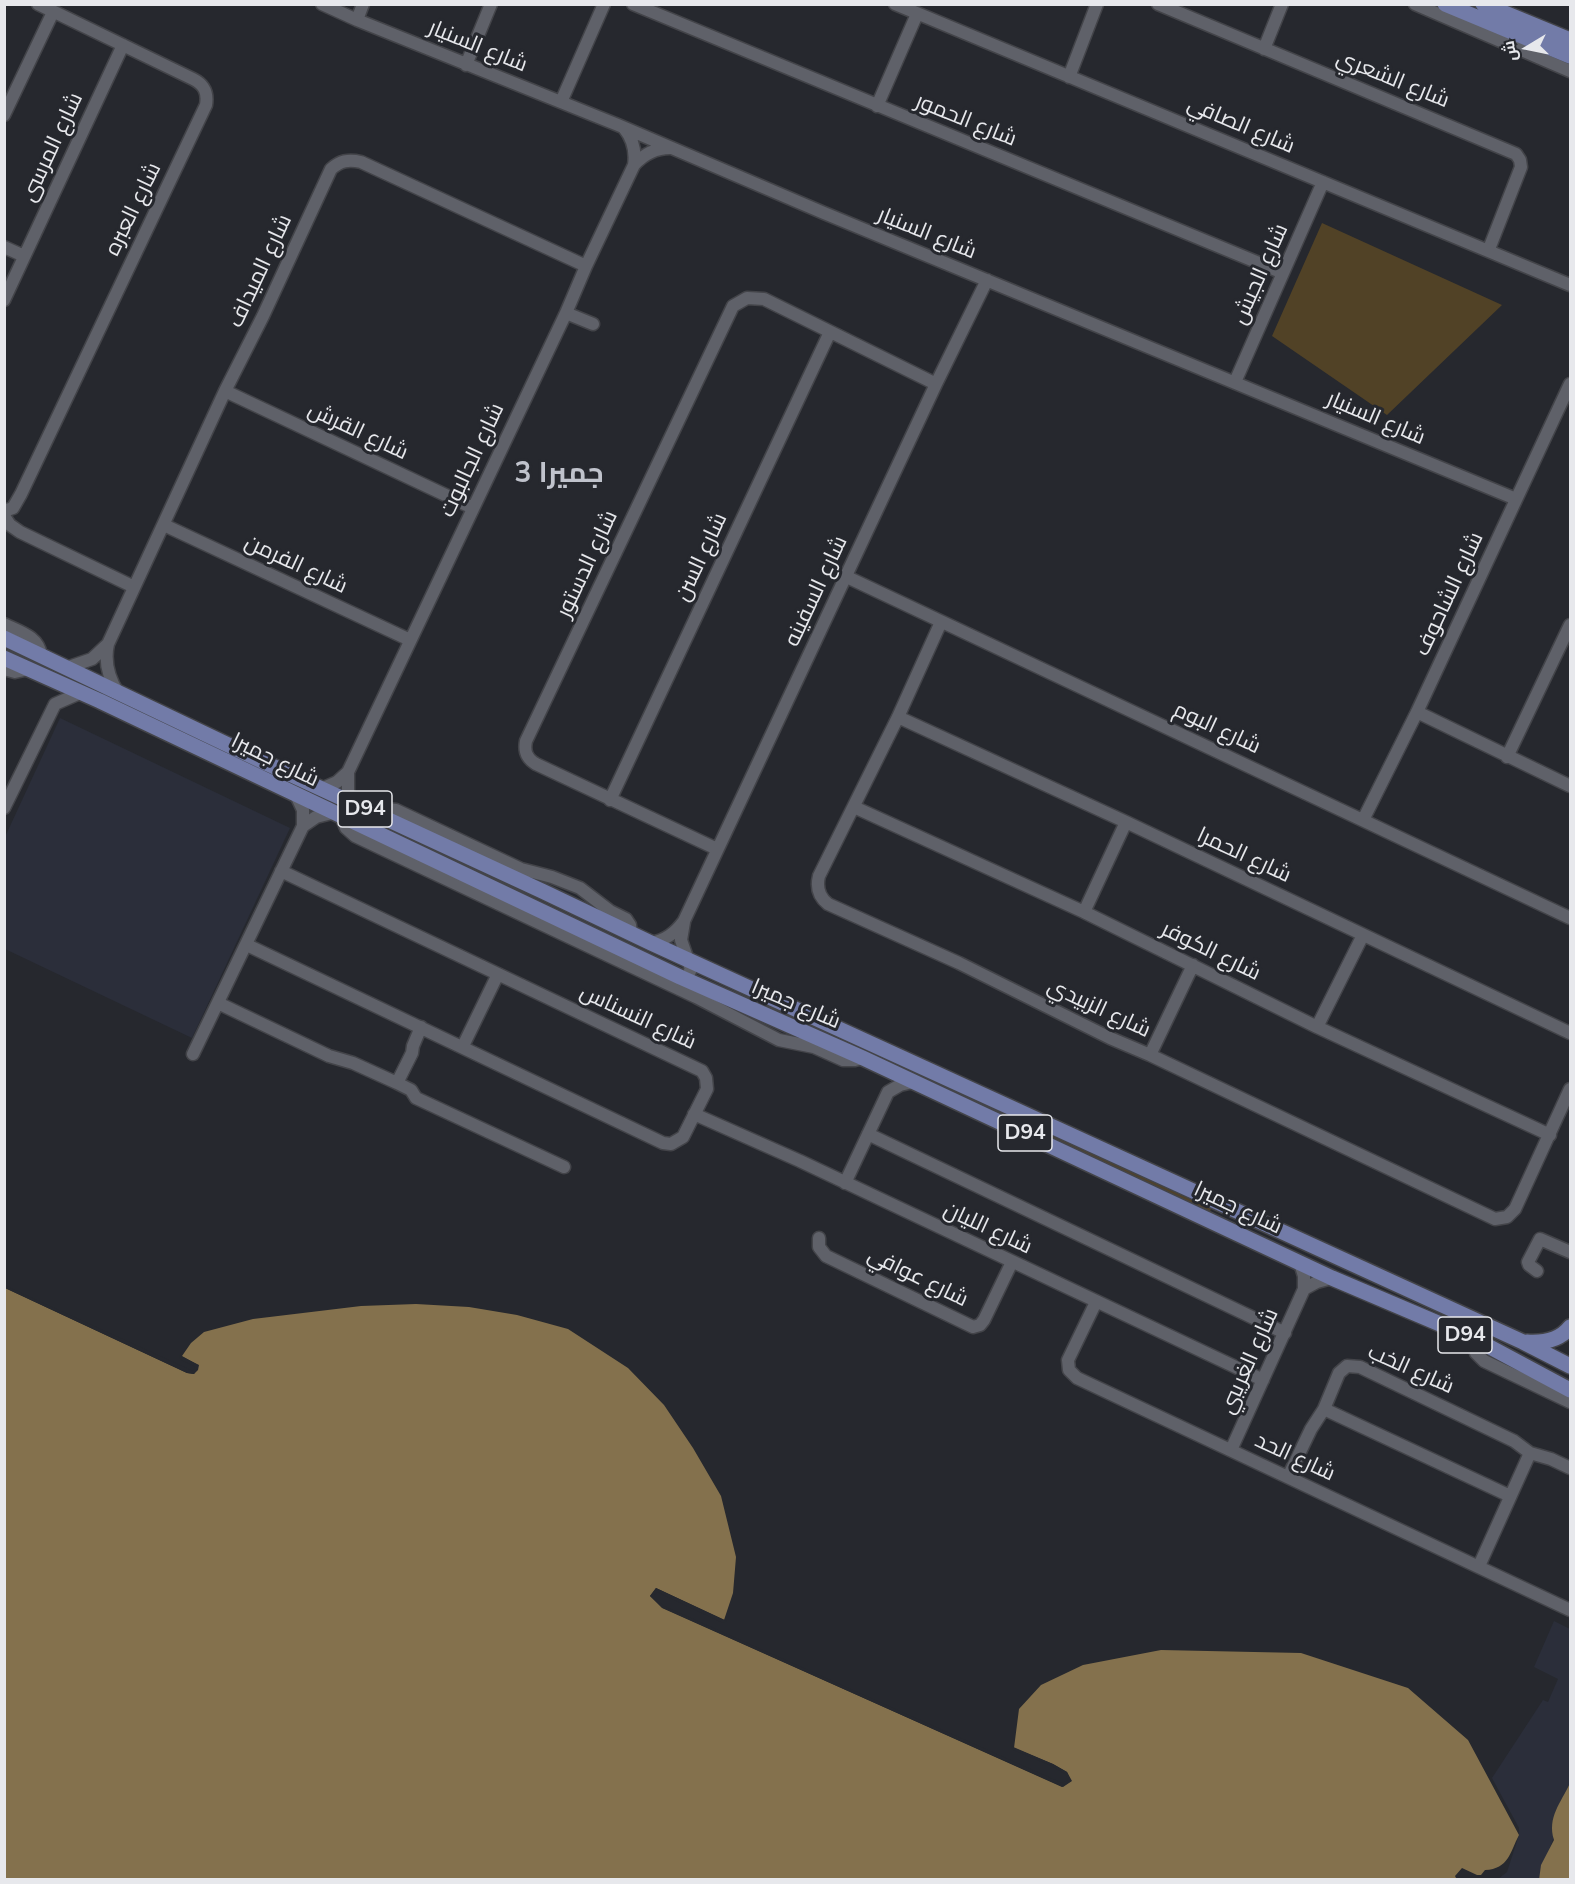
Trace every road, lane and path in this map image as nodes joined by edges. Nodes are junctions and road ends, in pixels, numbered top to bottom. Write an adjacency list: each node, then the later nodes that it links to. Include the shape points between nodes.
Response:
1 (38, 4): 14 (street, شارع العبره)
2 (322, 4): 16 (street, شارع السنيار)
3 (363, 4): 16 (street)
4 (491, 4): 21 (street)
5 (604, 4): 24 (street)
6 (633, 4): 25 (street, شارع الحمور)
7 (895, 4): 15 (street, شارع الصافي)
8 (1097, 4): 23 (street)
9 (1158, 4): 19 (street, شارع الشعري)
10 (1282, 4): 19 (street)
11 (1415, 4): 22 (street)
12 (1445, 4): 20 (main road)
13 (1484, 4): 17 (main road)
14 (53, 12): 18 (street, شارع العبره); 26 (street)
15 (917, 14): 23 (street, شارع الصافي); 25 (street)
16 (357, 20): 21 (street, شارع السنيار)
17 (1570, 40)
18 (123, 45): 33 (street, شارع المرسى); 48 (street, شارع العبره, via 201,83 206,89 206,105 21,494 13,508)
19 (1264, 49): 32 (street, شارع الشعري, via 1516,154 1521,167)
20 (1570, 56)
21 (466, 64): 24 (street, شارع السنيار)
22 (1570, 71)
23 (1070, 77): 30 (street, شارع الصافي)
24 (561, 102): 27 (street, شارع السنيار)
25 (877, 106): 35 (street, شارع الحمور)
26 (4, 115)
27 (624, 128): 28 (street, شارع السنيار); 29 (street, via 633,142)
28 (671, 148): 29 (street, via 651,151); 36 (street, شارع السنيار)
29 (634, 165): 34 (street, شارع الجالبوت)
30 (1323, 182): 32 (street, شارع الصافي); 35 (street, شارع الجيش)
31 (4, 247): 33 (street)
32 (1489, 249): 37 (street, شارع الصافي)
33 (24, 256): 38 (street, شارع المرسى)
34 (586, 266): 39 (street, شارع الجالبوت); 45 (street, شارع الميداف, via 361,162 345,160 331,169)
35 (1283, 273): 42 (street, شارع الجيش)
36 (987, 280): 42 (street, شارع السنيار); 43 (street, شارع السفينه)
37 (1570, 285)
38 (4, 300)
39 (566, 313): 40 (street); 47 (street, شارع الجالبوت)
40 (592, 324)
41 (830, 332): 43 (street, شارع الدستور); 75 (street, شارع السن); 75 (street, شارع الدستور, via 764,299 747,298 733,306 526,741 526,753 532,761)
42 (1235, 382): 46 (street, شارع السنيار)
43 (936, 384): 51 (street, شارع السفينه)
44 (1570, 384): 46 (street, شارع الشاحوف)
45 (225, 391): 47 (street, شارع القرش); 50 (street, شارع الميداف)
46 (1516, 499): 68 (street, شارع الشاحوف)
47 (473, 508): 57 (street, شارع الجالبوت)
48 (4, 511)
49 (4, 516): 52 (street, via 20,532)
50 (164, 525): 52 (street, شارع الميداف); 57 (street, شارع الفرمن)
51 (847, 577): 53 (street, شارع البوم); 83 (street, شارع السفينه)
52 (134, 587): 58 (street, شارع الميداف)
53 (941, 622): 69 (street, شارع الزبيدي); 80 (street, شارع البوم)
54 (4, 624): 59 (street, via 32,638)
55 (1570, 625): 70 (street)
56 (4, 638): 59 (main road, شارع جميرا / D94)
57 (410, 640): 71 (street, شارع الجالبوت)
58 (108, 644): 61 (street, شارع الميداف, via 92,659); 66 (street, شارع الميداف, via 109,676)
59 (41, 655): 61 (main road, شارع جميرا / D94)
60 (4, 658): 63 (main road, شارع جميرا / D94)
61 (66, 668): 66 (main road, شارع جميرا / D94)
62 (4, 669): 63 (street)
63 (28, 669): 64 (main road, شارع جميرا / D94)
64 (47, 678): 65 (main road, شارع جميرا / D94); 67 (street)
65 (80, 693): 67 (street); 74 (main road, شارع جميرا / D94)
66 (118, 693): 73 (main road, شارع جميرا / D94)
67 (55, 704): 78 (street)
68 (1418, 712): 70 (street); 80 (street, شارع الشاحوف)
69 (898, 717): 77 (street, شارع الزبيدي); 81 (street, شارع الحمرا)
70 (1507, 757): 72 (street)
71 (348, 772): 73 (street); 76 (street, شارع الجالبوت)
72 (1570, 786)
73 (321, 789): 76 (main road, شارع جميرا / D94)
74 (296, 795): 79 (main road, شارع جميرا / D94); 82 (street, via 303,810)
75 (610, 800): 83 (street, شارع الدستور)
76 (348, 802): 89 (main road, شارع جميرا / D94)
77 (854, 807): 85 (street, شارع الكوفر); 103 (street, شارع الزبيدي, via 819,876 824,901)
78 (4, 808)
79 (337, 814): 82 (street, via 316,817); 94 (main road, شارع جميرا / D94); 104 (street, via 355,836 779,1040 814,1047 843,1060)
80 (1363, 820): 86 (street, شارع البوم)
81 (1126, 822): 85 (street); 88 (street, شارع الحمرا)
82 (303, 826): 84 (street)
83 (717, 849): 87 (street, شارع السفينه)
84 (281, 871): 90 (street); 93 (street, شارع النسناس)
85 (1084, 912): 92 (street, شارع الكوفر)
86 (1570, 918)
87 (684, 921): 89 (street, شارع السفينه, via 672,935); 91 (street, شارع السفينه, via 681,939)
88 (1363, 935): 98 (street); 100 (street, شارع الحمرا)
89 (651, 943): 91 (main road, شارع جميرا / D94)
90 (247, 945): 97 (street); 99 (street, شارع النسناس)
91 (688, 960): 94 (street, via 690,972); 95 (main road, شارع جميرا / D94)
92 (1193, 965): 98 (street, شارع الكوفر); 103 (street)
93 (498, 974): 101 (street); 110 (street, شارع النسناس, via 702,1071 707,1089)
94 (681, 978): 96 (main road, شارع جميرا / D94)
95 (726, 978): 96 (main road, via 718,984); 126 (main road, شارع جميرا / D94)
96 (721, 996): 104 (main road, شارع جميرا / D94)
97 (218, 1003): 102 (street); 107 (street, via 329,1056)
98 (1317, 1027): 112 (street, شارع الكوفر)
99 (424, 1029): 101 (street, شارع النسناس); 107 (street, via 418,1051 412,1053)
100 (1570, 1033)
101 (463, 1046): 110 (street, شارع النسناس, via 663,1143 680,1140)
102 (193, 1054)
103 (1150, 1055): 112 (street, شارع الزبيدي, via 1495,1219 1507,1217 1515,1209)
104 (863, 1058): 105 (main road, شارع جميرا / D94)
105 (879, 1065): 106 (main road, شارع جميرا / D94); 109 (street)
106 (913, 1082): 109 (street); 118 (main road, شارع جميرا / D94)
107 (397, 1083): 113 (street, via 411,1090 416,1098)
108 (1570, 1089): 112 (street, شارع الزبيدي)
109 (888, 1092): 111 (street)
110 (694, 1114): 114 (street, شارع الليان)
111 (868, 1134): 114 (street); 124 (street)
112 (1550, 1135)
113 (564, 1167)
114 (844, 1183): 117 (street, شارع الليان)
115 (819, 1238): 117 (street, شارع عوافي, via 819,1247 826,1256 973,1327 983,1321)
116 (1570, 1252): 119 (street, via 1540,1239 1528,1262)
117 (1012, 1262): 122 (street, شارع الليان)
118 (1300, 1263): 120 (main road, شارع جميرا / D94); 121 (street, شارع الغريبي)
119 (1537, 1271)
120 (1332, 1278): 121 (street, شارع الغريبي); 125 (main road, شارع جميرا / D94)
121 (1304, 1289): 124 (street, شارع الغريبي)
122 (1096, 1302): 128 (street, شارع الليان); 132 (street, شارع الحد, via 1068,1359 1071,1373)
123 (1570, 1327): 126 (main road, via 1552,1340)
124 (1285, 1333): 128 (street, شارع الغريبي)
125 (1473, 1338): 129 (main road, شارع جميرا / D94); 130 (street, via 1476,1353 1484,1361)
126 (1523, 1342): 127 (main road, شارع جميرا / D94)
127 (1570, 1362): 129 (main road)
128 (1263, 1380): 132 (street, شارع الغريبي)
129 (1565, 1387)
130 (1570, 1402)
131 (1324, 1409): 133 (street, شارع الخب, via 1341,1370 1355,1366 1514,1441); 135 (street, شارع الخب); 136 (street)
132 (1231, 1450): 135 (street, شارع الحد)
133 (1530, 1453): 134 (street, شارع الخب); 136 (street)
134 (1570, 1468)
135 (1288, 1477): 137 (street, شارع الحد)
136 (1510, 1496): 137 (street)
137 (1479, 1566): 138 (street, شارع الحد)
138 (1570, 1608)

